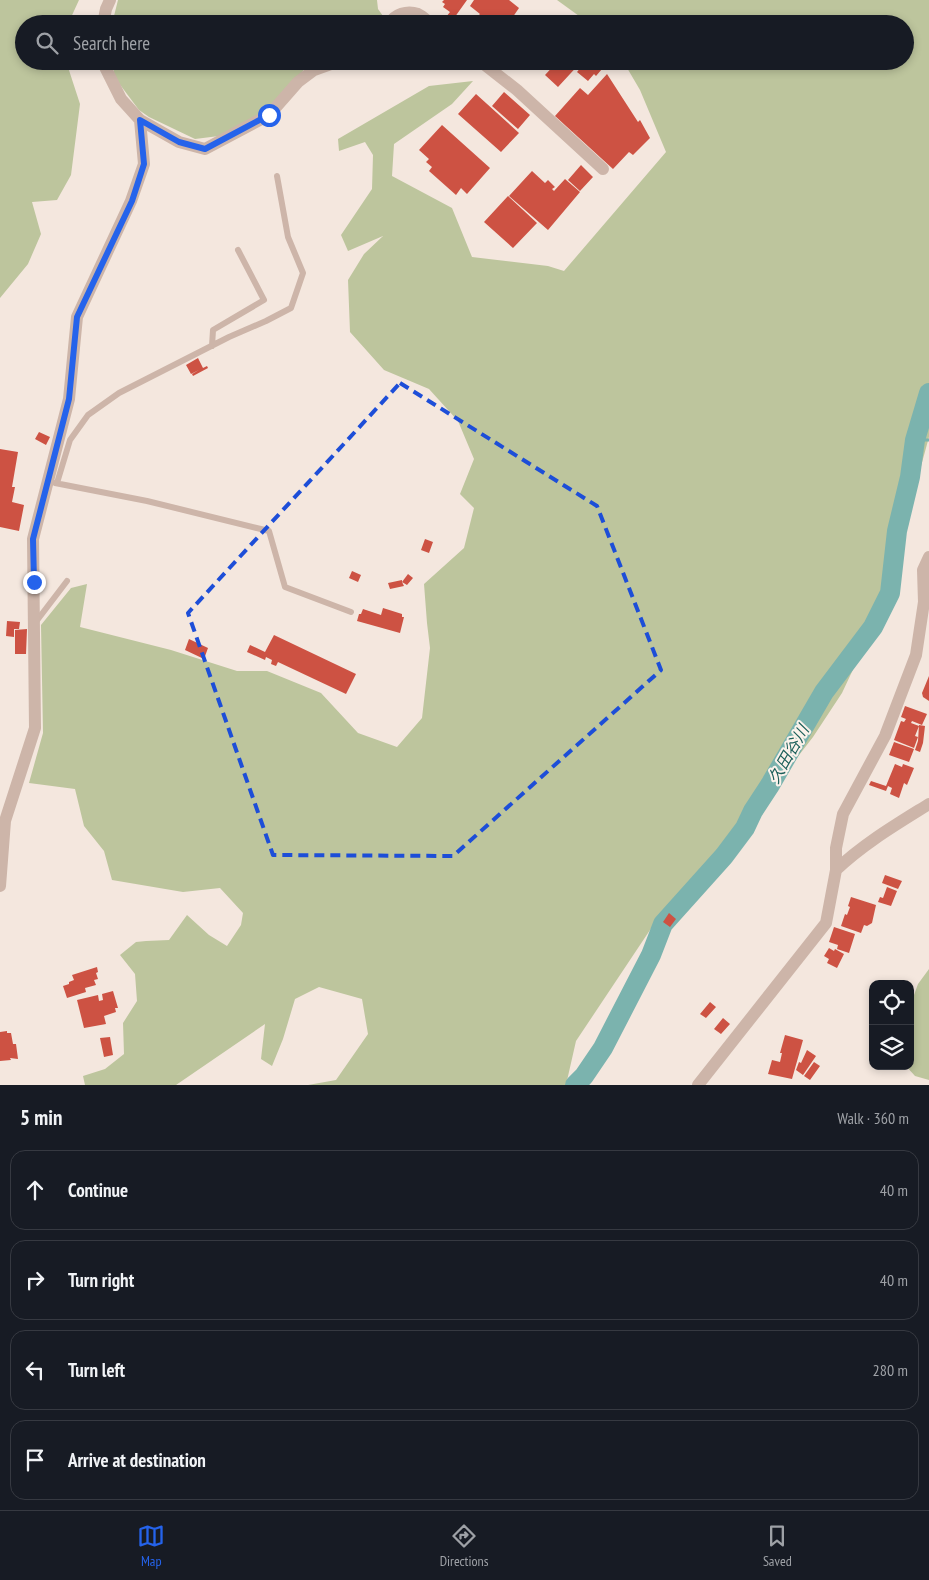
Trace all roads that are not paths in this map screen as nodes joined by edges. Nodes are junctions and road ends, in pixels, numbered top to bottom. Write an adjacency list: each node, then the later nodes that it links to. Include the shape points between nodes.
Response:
1 (110, 0): 2 (street)
2 (105, 15)
3 (398, 15): 4 (street, via 403,12)
4 (420, 15)
5 (107, 70): 8 (street, via 122,99)
6 (314, 70): 8 (street, via 298,82 269,115 205,149 179,142)
7 (492, 70): 9 (street)
8 (140, 120): 13 (street, via 144,164 132,201 77,317 69,399)
9 (603, 169)
10 (277, 176): 12 (lane, via 288,237 304,272 291,308)
11 (238, 250): 12 (lane, via 264,300 212,330)
12 (212, 346): 13 (lane, via 119,393 88,415 70,440)
13 (53, 482): 16 (lane, via 269,531 285,587); 17 (street, via 33,539)
14 (929, 557): 19 (street, via 923,570 924,602 916,655 885,736 843,814 836,848)
15 (68, 581): 17 (lane)
16 (351, 612)
17 (34, 625): 20 (street, via 35,728 5,821)
18 (929, 804): 19 (street, via 844,861)
19 (836, 870): 21 (street, via 826,923)
20 (0, 886)
21 (698, 1085)

